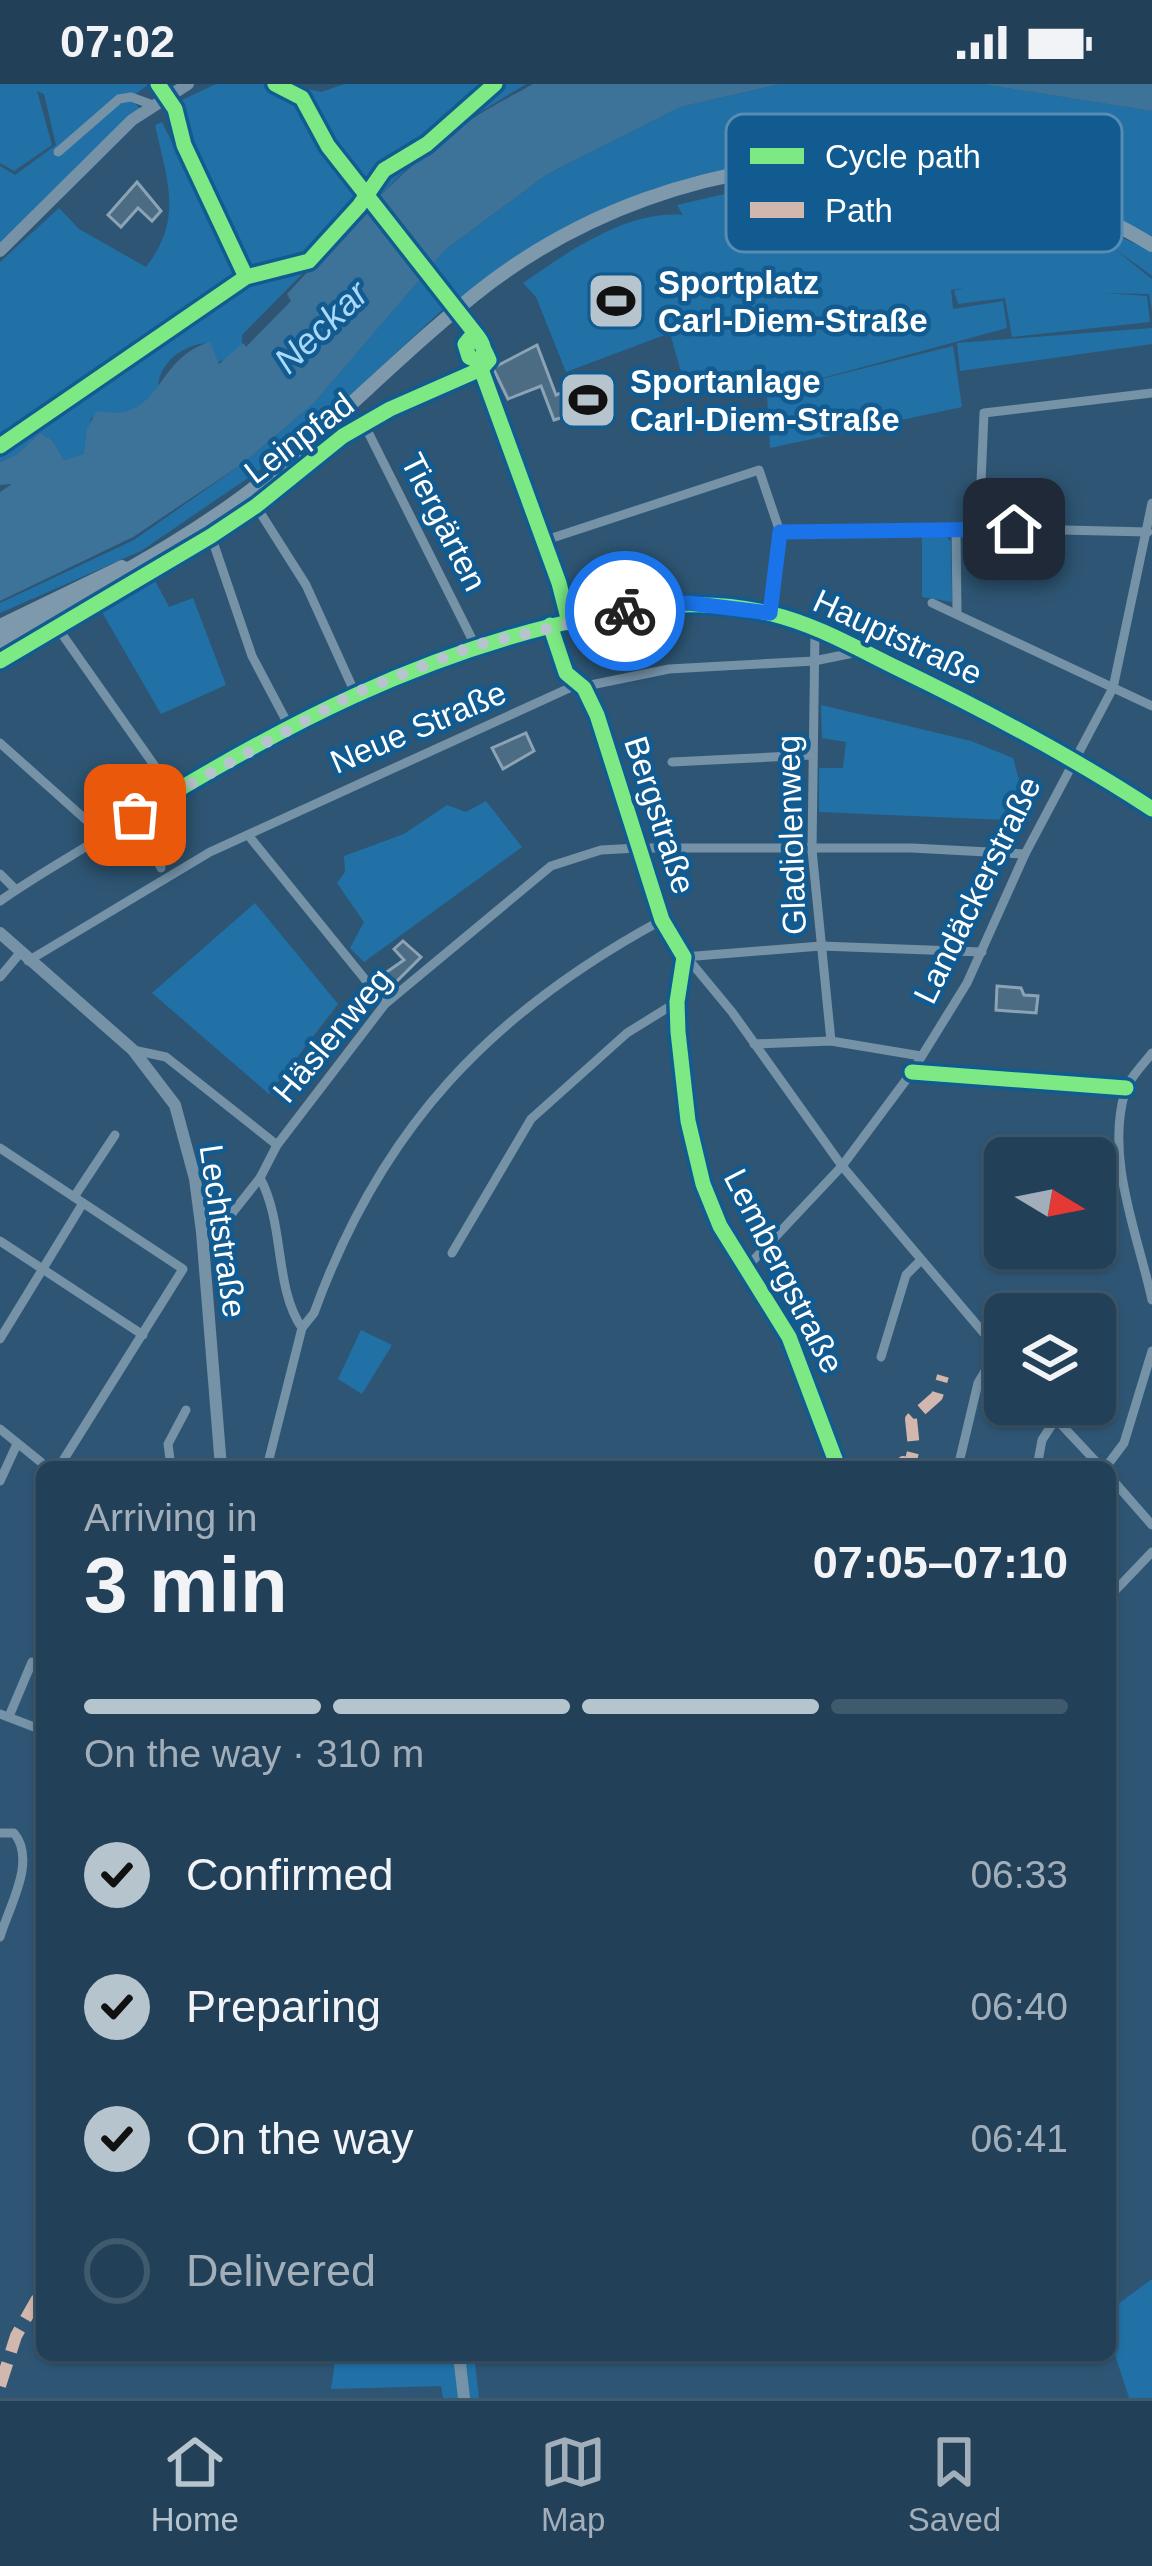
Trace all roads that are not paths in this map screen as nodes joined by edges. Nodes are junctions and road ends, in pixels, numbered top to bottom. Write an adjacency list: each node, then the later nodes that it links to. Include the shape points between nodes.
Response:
1 (188, 84): 2 (street)
2 (153, 105): 3 (street, via 119,99); 7 (street)
3 (58, 152)
4 (726, 175): 17 (main road, via 620,207 516,265 263,481)
5 (1122, 231): 6 (main road)
6 (1152, 245)
7 (0, 251)
8 (1152, 393): 12 (street, via 984,412)
9 (364, 424): 11 (street, Leinpfad); 16 (street, Leinpfad, via 485,364); 26 (street, Tiergärten)
10 (1152, 503): 15 (street, Landäckerstraße)
11 (256, 506): 32 (street, via 306,585); 34 (street, Leinpfad, via 211,536 252,656)
12 (980, 528): 13 (street); 15 (street)
13 (956, 529): 14 (street); 19 (street)
14 (780, 532): 16 (street, via 759,470); 20 (street)
15 (1148, 532): 31 (street, Landäckerstraße)
16 (542, 541): 21 (street)
17 (148, 556): 23 (main road); 25 (main road)
18 (932, 603): 19 (street)
19 (957, 611): 31 (street)
20 (770, 613): 21 (street, Hauptstraße, via 676,604); 24 (street, Hauptstraße)
21 (568, 622): 22 (street, Hauptstraße)
22 (550, 625): 26 (street, Hauptstraße); 30 (street, Bergstraße, via 566,673)
23 (0, 626)
24 (815, 627): 27 (street, Hauptstraße); 28 (street, Gladiolenweg)
25 (0, 641)
26 (476, 645): 32 (street, Hauptstraße)
27 (863, 651): 28 (street, Neue Straße); 37 (street, Hauptstraße)
28 (814, 661): 30 (street, Neue Straße, via 669,669); 36 (street, Gladiolenweg)
29 (0, 662): 39 (street, via 57,627)
30 (580, 686): 42 (street, Neue Straße); 44 (street, Bergstraße)
31 (1113, 688): 33 (street); 37 (street, Landäckerstraße)
32 (355, 693): 34 (street, Hauptstraße)
33 (1152, 706)
34 (289, 726): 39 (street, Hauptstraße)
35 (0, 743): 43 (street)
36 (812, 755): 38 (street); 45 (street, Gladiolenweg)
37 (1076, 759): 40 (street, Hauptstraße); 46 (street, Landäckerstraße)
38 (672, 762)
39 (173, 792): 41 (street, Hauptstraße)
40 (1152, 809)
41 (135, 815): 43 (street, Hauptstraße); 47 (street)
42 (248, 835): 55 (street, Neue Straße); 59 (street)
43 (104, 836): 49 (street, Hauptstraße)
44 (638, 848): 45 (street, Häslenweg); 51 (street, Bergstraße); 59 (street, Häslenweg, via 551,866)
45 (812, 850): 46 (street, Häslenweg); 53 (street, Gladiolenweg)
46 (1025, 854): 54 (street, Landäckerstraße)
47 (161, 868)
48 (0, 874): 49 (street)
49 (16, 890): 50 (street, Hauptstraße)
50 (0, 901)
51 (662, 920): 56 (street, Bergstraße); 78 (street, via 554,986 460,1068 363,1197)
52 (0, 934): 55 (street, Lechtstraße)
53 (820, 946): 54 (street); 56 (street); 60 (street, Gladiolenweg)
54 (982, 952): 64 (street, Landäckerstraße)
55 (24, 957): 57 (street, Neue Straße); 62 (street, Lechtstraße)
56 (684, 957): 58 (street, Lembergstraße); 61 (street, Bergstraße)
57 (0, 976)
58 (676, 1002): 73 (street, via 531,1119); 75 (street, Lembergstraße, via 703,1184)
59 (385, 1004): 66 (street, Häslenweg)
60 (831, 1041): 61 (street); 64 (street)
61 (754, 1044): 68 (street, Bergstraße)
62 (133, 1050): 66 (street, via 166,1057); 93 (street, Lechtstraße, via 175,1105 195,1179)
63 (1152, 1053): 77 (street, via 1126,1088 1118,1135)
64 (921, 1056): 68 (street, Landäckerstraße)
65 (115, 1135): 70 (street)
66 (277, 1145): 69 (street, Häslenweg)
67 (0, 1148): 70 (street)
68 (842, 1166): 74 (street, Bergstraße); 75 (street, Landäckerstraße)
69 (260, 1178): 71 (street, Häslenweg); 78 (street, via 290,1311)
70 (78, 1200): 76 (street); 80 (street, via 183,1270)
71 (222, 1226)
72 (0, 1241): 76 (street)
73 (452, 1253)
74 (920, 1261): 79 (street, Bergstraße); 83 (street, via 907,1275)
75 (746, 1268): 95 (street, Lembergstraße, via 797,1354)
76 (41, 1269): 80 (street); 81 (street)
77 (1152, 1300)
78 (302, 1328): 94 (street)
79 (984, 1334)
80 (143, 1335): 91 (street)
81 (0, 1340)
82 (1152, 1351): 99 (street, via 1124,1443)
83 (881, 1357)
84 (984, 1375): 96 (street)
85 (186, 1410): 92 (street, via 169,1444)
86 (1052, 1425): 97 (street)
87 (1060, 1425): 98 (street)
88 (0, 1429): 89 (street)
89 (16, 1444): 90 (street); 100 (street)
90 (39, 1461)
91 (63, 1461)
92 (170, 1461)
93 (220, 1461)
94 (269, 1461)
95 (836, 1461)
96 (959, 1461)
97 (1037, 1461)
98 (1097, 1461)
99 (1108, 1461)
100 (0, 1481)
101 (1116, 1484): 102 (street)
102 (1152, 1525)
103 (1152, 1552): 104 (street)
104 (1116, 1590)
105 (32, 1661): 106 (street)
106 (5, 1714): 107 (street)
107 (36, 1727)
108 (0, 1833): 109 (street, via 14,1833 24,1862)
109 (0, 1937)
110 (460, 2361): 111 (street)
111 (464, 2398)

